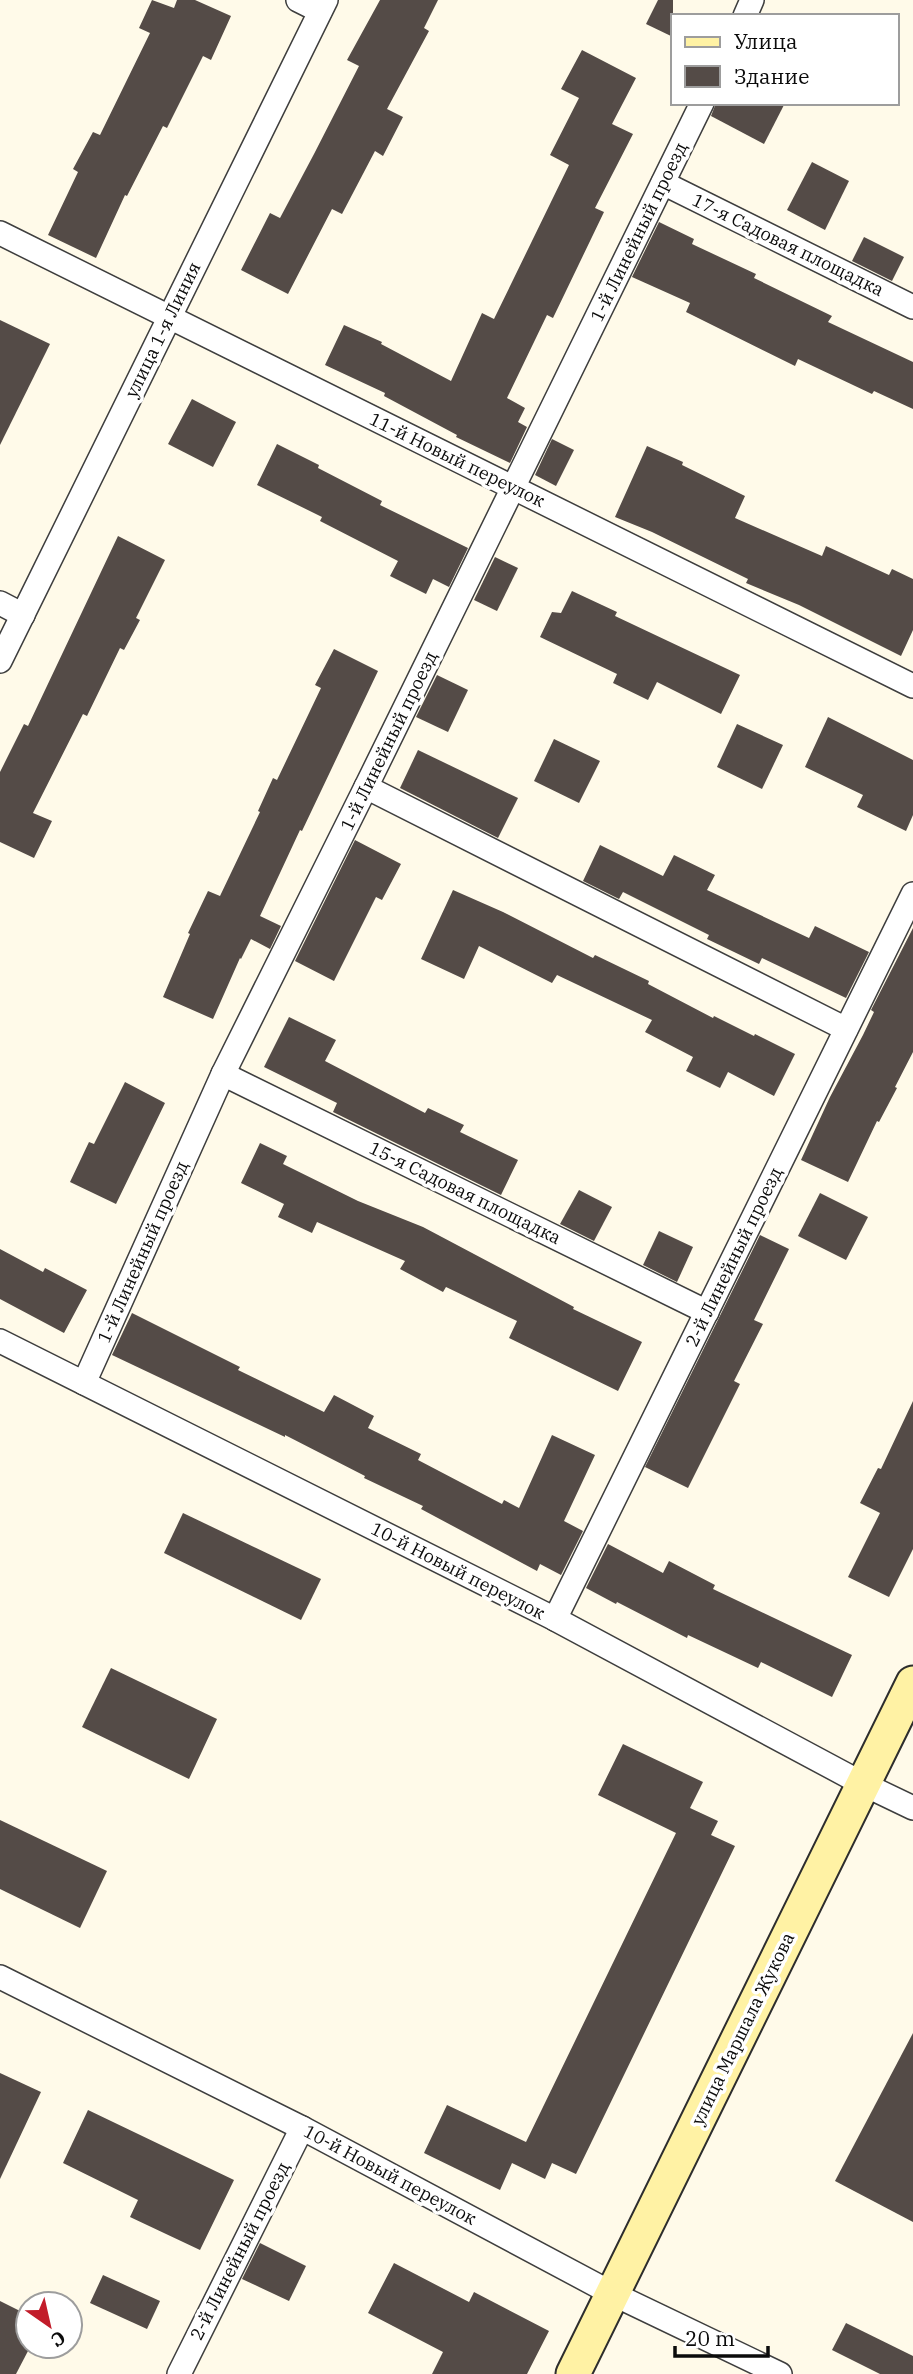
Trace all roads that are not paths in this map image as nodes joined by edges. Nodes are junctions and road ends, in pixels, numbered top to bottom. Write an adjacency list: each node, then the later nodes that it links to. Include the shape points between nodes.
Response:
1 (298, 0): 2 (street)
2 (323, 6): 7 (street, улица 1-я Линия)
3 (701, 105): 4 (street, 1-й Линейный проезд)
4 (663, 183): 6 (street, 17-я Садовая площадка); 8 (street, 1-й Линейный проезд)
5 (0, 233): 7 (street, 11-й Новый переулок)
6 (913, 307)
7 (170, 317): 8 (street, 11-й Новый переулок); 10 (street, улица 1-я Линия)
8 (514, 488): 12 (street, 11-й Новый переулок); 13 (street, 1-й Линейный проезд)
9 (0, 603): 10 (street)
10 (23, 615): 11 (street, улица 1-я Линия)
11 (0, 661)
12 (913, 687)
13 (366, 788): 15 (street); 16 (street, 1-й Линейный проезд)
14 (913, 894): 15 (street, 2-й Линейный проезд)
15 (846, 1029): 17 (street, 2-й Линейный проезд)
16 (223, 1074): 17 (street, 15-я Садовая площадка); 19 (street, 1-й Линейный проезд)
17 (707, 1312): 20 (street, 2-й Линейный проезд)
18 (0, 1341): 19 (street, 10-й Новый переулок)
19 (84, 1382): 20 (street, 10-й Новый переулок)
20 (555, 1619): 22 (street, 10-й Новый переулок)
21 (913, 1683): 22 (main road, улица Маршала Жукова)
22 (863, 1784): 23 (street, 10-й Новый переулок); 26 (main road, улица Маршала Жукова)
23 (913, 1808)
24 (0, 1977): 25 (street, 10-й Новый переулок)
25 (302, 2128): 26 (street, 10-й Новый переулок); 27 (street, 2-й Линейный проезд)
26 (613, 2294): 28 (main road, улица Маршала Жукова); 29 (street, 10-й Новый переулок)
27 (178, 2374)
28 (573, 2374)
29 (780, 2374)

